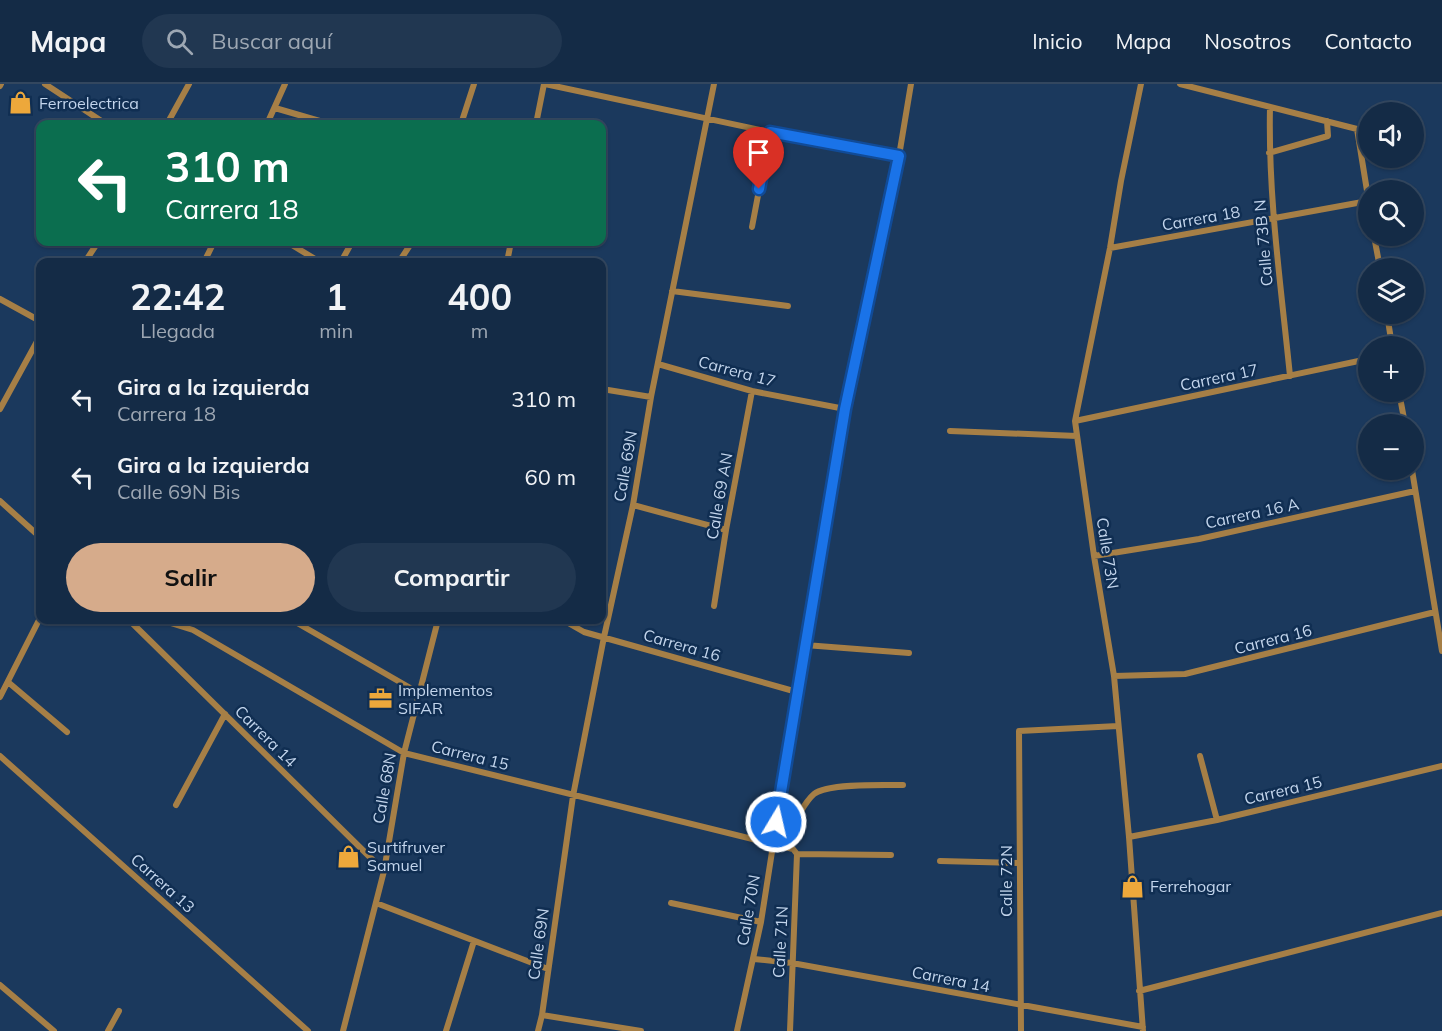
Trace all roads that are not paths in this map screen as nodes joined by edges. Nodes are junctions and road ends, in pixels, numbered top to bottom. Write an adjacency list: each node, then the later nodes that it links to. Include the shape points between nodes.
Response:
1 (45, 84): 13 (street)
2 (189, 84): 14 (street)
3 (285, 84): 11 (street)
4 (474, 84): 17 (street)
5 (544, 84): 12 (street); 18 (street)
6 (714, 84): 12 (street, Calle 69N)
7 (911, 84): 22 (street, Calle 70N)
8 (1141, 84): 28 (street, Calle 73N)
9 (1180, 84): 10 (street)
10 (1270, 107): 19 (street); 21 (street, Calle 73B N)
11 (275, 108): 15 (street); 16 (street)
12 (707, 118): 20 (street); 30 (street, Calle 69N)
13 (100, 120)
14 (170, 120)
15 (269, 120)
16 (316, 120)
17 (462, 120)
18 (537, 120)
19 (1327, 121): 21 (street, via 1328,136); 23 (street, via 1357,129)
20 (770, 132): 22 (street); 26 (street)
21 (1269, 153): 25 (street, Calle 73B N)
22 (899, 156): 42 (street, Calle 70N)
23 (1365, 180)
24 (1358, 203): 25 (street, Carrera 18)
25 (1274, 219): 28 (street, Carrera 18); 37 (street, Calle 73B N)
26 (752, 227)
27 (294, 246): 29 (street)
28 (1110, 248): 43 (street, Calle 73N)
29 (313, 258)
30 (672, 291): 32 (street); 36 (street, Calle 69N)
31 (0, 299): 33 (street)
32 (788, 306)
33 (36, 319)
34 (36, 343): 41 (street)
35 (1358, 361): 37 (street, Carrera 17)
36 (658, 364): 39 (street, Carrera 17); 40 (street, Calle 69N)
37 (1290, 376): 43 (street, Carrera 17)
38 (606, 390): 40 (street)
39 (752, 391): 42 (street, Carrera 17); 50 (street, Calle 69 AN)
40 (651, 397): 49 (street, Calle 69N)
41 (0, 409)
42 (845, 409): 62 (street, Calle 70N)
43 (1075, 421): 45 (street, Calle 73N)
44 (950, 431): 45 (street)
45 (1077, 436): 52 (street, Calle 73N)
46 (1413, 480): 47 (street)
47 (1415, 491): 52 (street, Carrera 16 A, via 1198,539); 54 (street)
48 (0, 501): 51 (street)
49 (633, 505): 50 (street); 61 (street, Calle 69N)
50 (726, 530): 53 (street, Calle 69 AN)
51 (36, 533)
52 (1094, 556): 65 (street, Calle 73N)
53 (714, 606)
54 (1435, 612): 63 (street); 65 (street, Carrera 16, via 1185,674)
55 (37, 624): 66 (street)
56 (133, 624): 70 (street, Carrera 14)
57 (174, 624): 73 (street, Carrera 15, via 193,630)
58 (299, 624): 68 (street)
59 (437, 624): 68 (street, Calle 68N)
60 (570, 624): 61 (street, Carrera 16)
61 (604, 637): 67 (street, Carrera 16); 78 (street, Calle 69N)
62 (805, 645): 64 (street); 67 (street, Calle 70N)
63 (1442, 651)
64 (909, 652)
65 (1114, 676): 71 (street, Calle 73N)
66 (8, 682): 69 (street); 72 (street)
67 (797, 692): 82 (street, Calle 70N)
68 (419, 693): 73 (street, Calle 68N)
69 (0, 697)
70 (225, 714): 79 (street); 88 (street, Carrera 14)
71 (1118, 726): 81 (street, Calle 73N); 87 (street, Calle 72N, via 1019,731)
72 (67, 732)
73 (404, 753): 78 (street, Carrera 15); 88 (street, Calle 68N)
74 (0, 756): 105 (street, Carrera 13)
75 (1200, 756): 80 (street)
76 (1442, 766): 80 (street, Carrera 15)
77 (903, 784): 83 (street, via 835,787 815,793 793,823)
78 (573, 796): 82 (street, Carrera 15); 96 (street, Calle 69N)
79 (176, 805)
80 (1217, 820): 81 (street, Carrera 15)
81 (1129, 837): 98 (street, Calle 73N)
82 (772, 844): 83 (street, Carrera 15); 92 (street, Calle 70N)
83 (783, 847): 84 (street, Carrera 15)
84 (797, 854): 85 (street); 95 (street, Calle 71N)
85 (891, 855)
86 (940, 861): 87 (street)
87 (1019, 863): 99 (street, Calle 72N)
88 (384, 871): 89 (street, Calle 68N)
89 (376, 903): 93 (street); 106 (street, Calle 68N)
90 (671, 903): 92 (street)
91 (1442, 913): 98 (street)
92 (761, 922): 94 (street, Calle 70N)
93 (474, 941): 96 (street); 107 (street)
94 (754, 959): 95 (street, Carrera 14); 110 (street, Calle 70N)
95 (792, 963): 99 (street, Carrera 14); 111 (street, Calle 71N)
96 (548, 969): 101 (street, Calle 69N)
97 (0, 985): 103 (street)
98 (1139, 991): 102 (street, Calle 73N)
99 (1020, 1005): 102 (street, Carrera 14); 112 (street, Calle 72N)
100 (119, 1011): 104 (street)
101 (542, 1015): 108 (street, Calle 69N); 109 (street)
102 (1143, 1029)
103 (54, 1031)
104 (108, 1031)
105 (308, 1031)
106 (343, 1031)
107 (446, 1031)
108 (538, 1031)
109 (641, 1031)
110 (736, 1031)
111 (790, 1031)
112 (1020, 1031)

